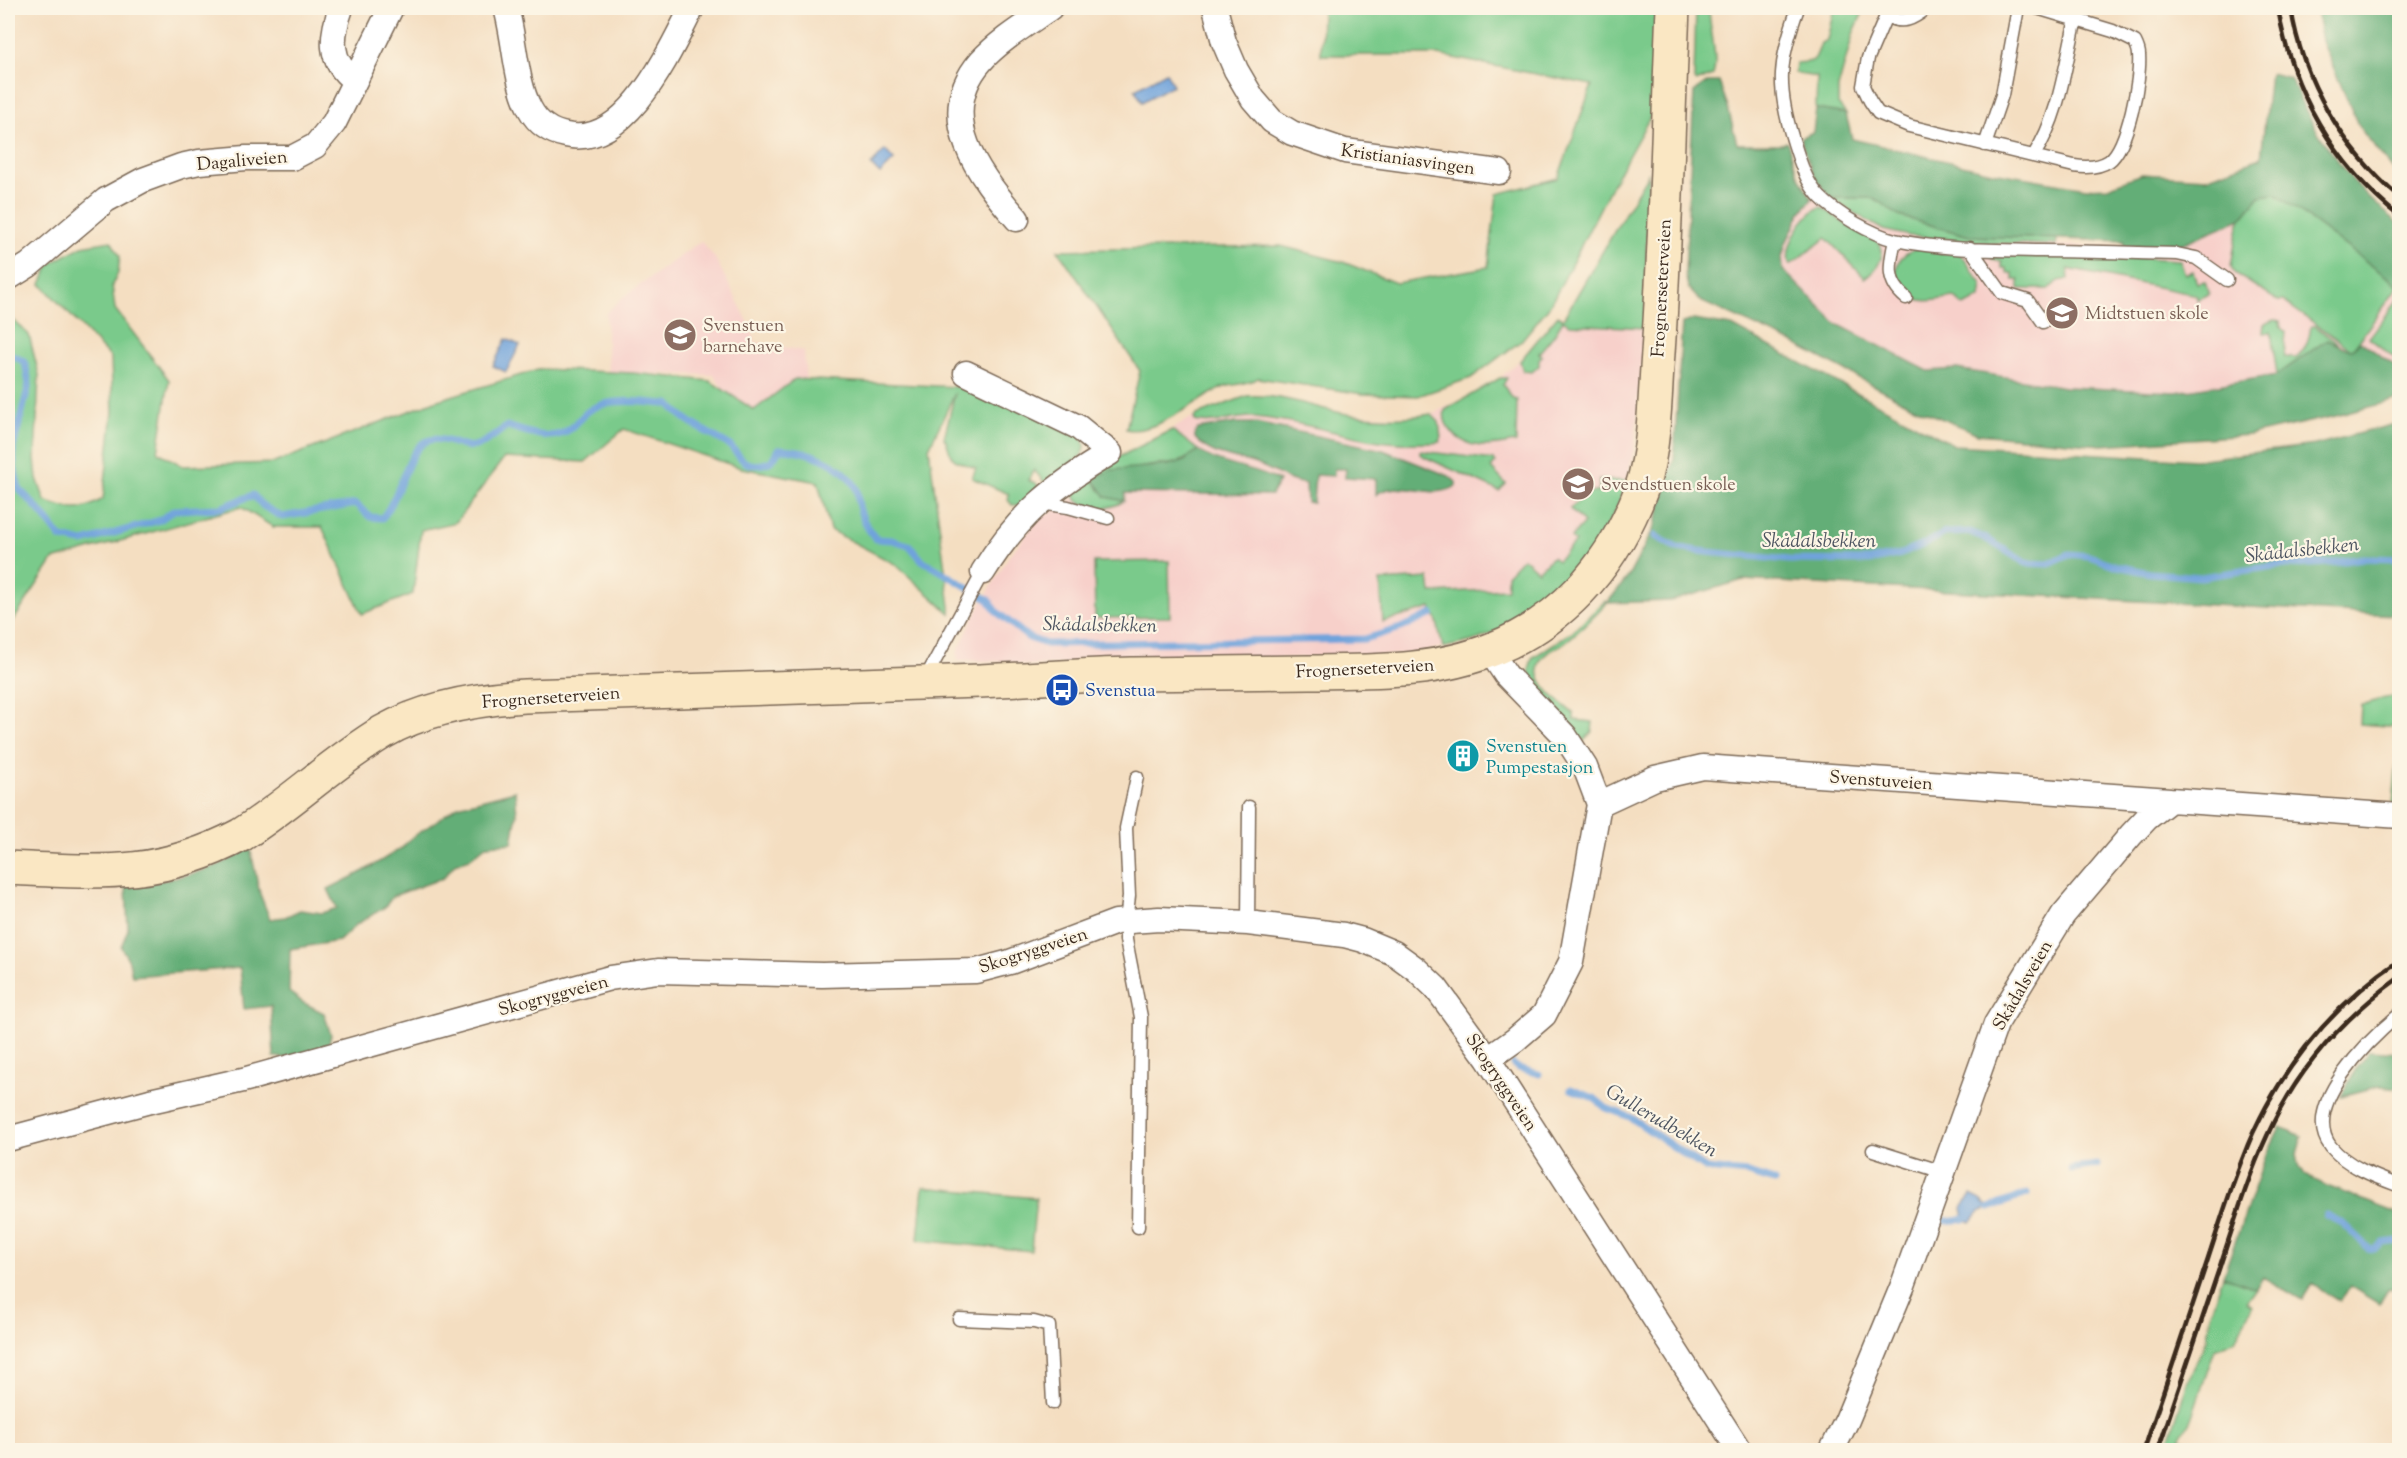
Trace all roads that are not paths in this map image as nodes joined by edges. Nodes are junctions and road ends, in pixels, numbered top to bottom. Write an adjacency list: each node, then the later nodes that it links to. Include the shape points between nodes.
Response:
1 (341, 8): 14 (street, via 335,56 344,73)
2 (391, 8): 14 (street, Dagaliveien)
3 (506, 8): 4 (street, via 531,111 547,129 583,136 604,129 630,108 665,60)
4 (692, 8)
5 (1050, 8): 18 (street, via 993,49 970,74 963,90 963,136 976,168)
6 (1215, 8): 17 (street, Kristianiasvingen, via 1228,52 1253,99 1272,121 1292,133 1345,152)
7 (1673, 8): 29 (main road, Frognerseterveien, via 1662,303 1654,417 1639,498 1612,550 1584,588 1544,622)
8 (1798, 8): 19 (lane, via 1781,72 1782,102 1801,163 1822,199 1858,225)
9 (1927, 8): 12 (lane, via 1910,20 1899,21)
10 (2018, 8): 15 (lane, via 2002,95)
11 (2037, 8): 13 (lane)
12 (1883, 12): 15 (lane, via 1863,86 1878,113 1909,126)
13 (2076, 19): 16 (lane, via 2060,93 2045,138); 16 (lane, via 2135,42 2139,65 2126,135 2111,160 2095,167 2074,166)
14 (354, 80): 21 (street, Dagaliveien, via 334,123 305,153 292,158 199,162 143,180 106,200)
15 (1985, 145): 16 (lane)
16 (2034, 155)
17 (1499, 172)
18 (1017, 219)
19 (1895, 240): 20 (lane); 23 (lane, via 1890,274 1895,287)
20 (1970, 248): 22 (lane, via 2177,254 2196,258); 24 (lane, via 2002,293 2028,301)
21 (8, 278)
22 (2227, 280)
23 (1906, 298)
24 (2043, 322)
25 (966, 373): 26 (street, via 1078,427 1110,453)
26 (1039, 503): 27 (lane); 28 (street, via 1010,531)
27 (1108, 518)
28 (983, 572): 30 (lane)
29 (1490, 651): 30 (main road, Frognerseterveien, via 1438,664 1384,670); 33 (street, via 1506,675 1565,736 1585,767)
30 (923, 682): 36 (main road, Frognerseterveien, via 525,696 460,704 412,718 384,732 258,825 205,853 134,870)
31 (1137, 777): 37 (lane, via 1126,828)
32 (2170, 801): 33 (street, Svenstuveien, via 1703,767 1655,778); 35 (street); 43 (street, Skådalsveien, via 2139,826 2063,915 1996,1024)
33 (1599, 804): 40 (street, via 1571,962 1544,1015)
34 (1249, 807): 38 (lane)
35 (2400, 816)
36 (8, 868)
37 (1126, 921): 38 (street, Skogryggveien); 41 (street, Skogryggveien, via 976,970 822,975 658,971 610,978 243,1080); 45 (lane, via 1140,1017)
38 (1248, 923): 40 (street, Skogryggveien, via 1344,935 1394,953 1436,988)
39 (2400, 1014): 44 (lane, via 2360,1050 2339,1078 2325,1111 2323,1131 2331,1147 2350,1163)
40 (1488, 1059): 48 (street, Skogryggveien)
41 (8, 1139)
42 (1873, 1150): 43 (lane)
43 (1943, 1172): 49 (street, Skådalsveien, via 1903,1286)
44 (2400, 1186)
45 (1138, 1227)
46 (959, 1319): 47 (lane, via 1049,1326)
47 (1053, 1403)
48 (1739, 1450)
49 (1832, 1450)

